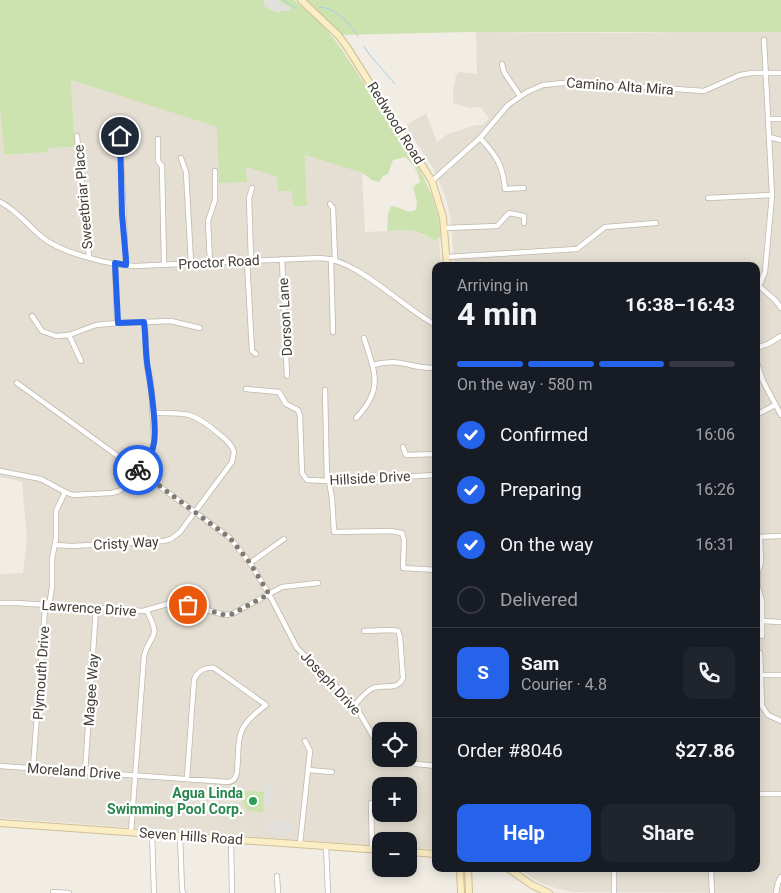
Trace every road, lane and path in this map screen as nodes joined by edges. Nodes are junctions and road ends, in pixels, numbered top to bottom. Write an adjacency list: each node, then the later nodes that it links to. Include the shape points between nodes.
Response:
1 (301, 0): 17 (street, Redwood Road, via 348,47)
2 (764, 40): 4 (street)
3 (502, 64): 6 (street)
4 (764, 73): 5 (street, Camino Alta Mira); 6 (street, Camino Alta Mira, via 740,75 704,91 562,82 539,86); 7 (street)
5 (781, 73)
6 (520, 96): 12 (street, Camino Alta Mira, via 504,109)
7 (768, 119): 8 (street); 11 (street)
8 (781, 119)
9 (77, 136): 29 (street, Sweetbriar Place)
10 (120, 136): 39 (street)
11 (769, 137): 14 (street); 22 (street)
12 (480, 138): 17 (street, Camino Alta Mira); 21 (street, via 500,164)
13 (158, 139): 38 (street, via 158,161 162,166)
14 (781, 140)
15 (181, 158): 37 (street, via 186,172)
16 (216, 171): 34 (street, via 216,200 208,221)
17 (432, 180): 28 (street, Redwood Road)
18 (252, 188): 33 (street, via 248,198)
19 (524, 188): 21 (street)
20 (497, 189): 21 (street)
21 (506, 189)
22 (772, 195): 23 (street); 40 (street, via 765,272)
23 (708, 198)
24 (0, 202): 29 (street, Proctor Road, via 48,242)
25 (330, 204): 32 (street, via 333,208)
26 (524, 223): 28 (street, via 524,216 509,213 497,226)
27 (656, 224): 30 (street, via 605,227 577,250)
28 (444, 228): 30 (street, Redwood Road)
29 (89, 257): 36 (street, Proctor Road)
30 (447, 257): 35 (street, Redwood Road)
31 (282, 259): 32 (street, Proctor Road); 33 (street, Proctor Road); 58 (street, Dorson Lane)
32 (333, 259): 45 (street, Proctor Road); 48 (street)
33 (249, 261): 34 (street, Proctor Road); 53 (street, via 252,351)
34 (210, 262): 37 (street, Proctor Road)
35 (448, 262)
36 (115, 263): 39 (street, Proctor Road); 46 (street)
37 (191, 263): 38 (street, Proctor Road)
38 (164, 264): 39 (street, Proctor Road)
39 (126, 265)
40 (760, 283)
41 (760, 289): 42 (street)
42 (781, 308)
43 (32, 316): 49 (street, via 42,331)
44 (144, 322): 46 (street); 47 (street, via 171,321); 63 (street)
45 (432, 322)
46 (118, 323): 49 (street, via 96,325)
47 (200, 328)
48 (333, 332)
49 (69, 336): 54 (street)
50 (781, 336): 52 (street)
51 (364, 338): 55 (street)
52 (760, 347)
53 (256, 354)
54 (81, 361)
55 (373, 365): 56 (street, via 396,361); 66 (street, via 373,395)
56 (432, 368)
57 (760, 374): 62 (street)
58 (287, 376)
59 (17, 383): 69 (street, Joseph Drive)
60 (246, 389): 72 (street, Hillside Drive, via 279,392 286,404 298,410 302,473 310,481)
61 (325, 390): 72 (street)
62 (775, 405): 64 (street); 65 (street)
63 (153, 413): 69 (street, via 153,447); 74 (street, Cristy Way, via 192,414 233,448 232,462)
64 (760, 413)
65 (781, 415)
66 (356, 418)
67 (403, 447): 68 (street, via 406,455)
68 (432, 454)
69 (138, 470): 73 (street, via 126,486 116,492 80,495); 74 (street, Joseph Drive)
70 (0, 472): 73 (street, via 41,479)
71 (432, 475): 72 (street, Hillside Drive)
72 (328, 481): 80 (street, via 334,532 402,533 403,568)
73 (65, 492): 78 (street, Plymouth Drive, via 56,510)
74 (194, 511): 78 (street, Cristy Way, via 178,535 168,540); 79 (street, Joseph Drive, via 230,538)
75 (781, 536): 76 (street)
76 (760, 537)
77 (284, 539): 79 (street)
78 (55, 545): 85 (street, Plymouth Drive)
79 (250, 563): 82 (street, Joseph Drive)
80 (432, 570)
81 (318, 583): 82 (street, Lawrence Drive, via 282,587)
82 (269, 594): 87 (street, Lawrence Drive, via 225,615 171,603); 95 (street, Joseph Drive, via 297,648)
83 (760, 594): 88 (street)
84 (0, 603): 85 (street, Lawrence Drive)
85 (48, 605): 86 (street, Lawrence Drive); 102 (street, Plymouth Drive, via 45,609)
86 (96, 608): 87 (street, Lawrence Drive); 104 (street, Magee Way)
87 (146, 611): 106 (street, via 154,632 144,656)
88 (762, 621): 89 (street); 91 (street)
89 (781, 622)
90 (364, 631): 95 (street, via 398,631 402,678 397,686 374,688)
91 (762, 636)
92 (760, 653): 93 (street)
93 (760, 675): 94 (street); 96 (street, via 763,709)
94 (781, 676)
95 (355, 705): 97 (street, Joseph Drive)
96 (781, 721)
97 (372, 735)
98 (305, 741): 103 (street, via 310,751)
99 (417, 764): 101 (street)
100 (0, 766): 102 (street, Moreland Drive)
101 (432, 766)
102 (33, 768): 104 (street, Moreland Drive)
103 (308, 770): 105 (street); 116 (street)
104 (85, 772): 106 (street, Moreland Drive)
105 (332, 772)
106 (135, 776): 107 (street, Moreland Drive); 112 (street)
107 (187, 779): 107 (street, Moreland Drive, via 193,684 201,671 214,668 266,705 242,727 236,777 230,782)
108 (760, 794): 109 (street)
109 (781, 794)
110 (371, 803): 118 (street)
111 (0, 823): 112 (street, Seven Hills Road)
112 (131, 832): 113 (street, Seven Hills Road)
113 (152, 833): 114 (street, Seven Hills Road); 130 (street)
114 (180, 835): 115 (street, Seven Hills Road); 131 (street)
115 (231, 839): 116 (street, Seven Hills Road); 132 (street)
116 (300, 844): 117 (street, Seven Hills Road)
117 (326, 846): 118 (street, Seven Hills Road); 134 (street)
118 (372, 849)
119 (417, 853): 120 (street)
120 (432, 854)
121 (460, 872): 135 (street)
122 (468, 872): 136 (street)
123 (513, 872): 137 (street)
124 (614, 872): 138 (street)
125 (711, 872): 139 (street)
126 (278, 876): 133 (street)
127 (781, 876): 140 (street)
128 (53, 892): 129 (street)
129 (70, 893)
130 (154, 893)
131 (183, 893)
132 (232, 893)
133 (278, 893)
134 (328, 893)
135 (461, 893)
136 (469, 893)
137 (549, 893)
138 (614, 893)
139 (712, 893)
140 (776, 893)

